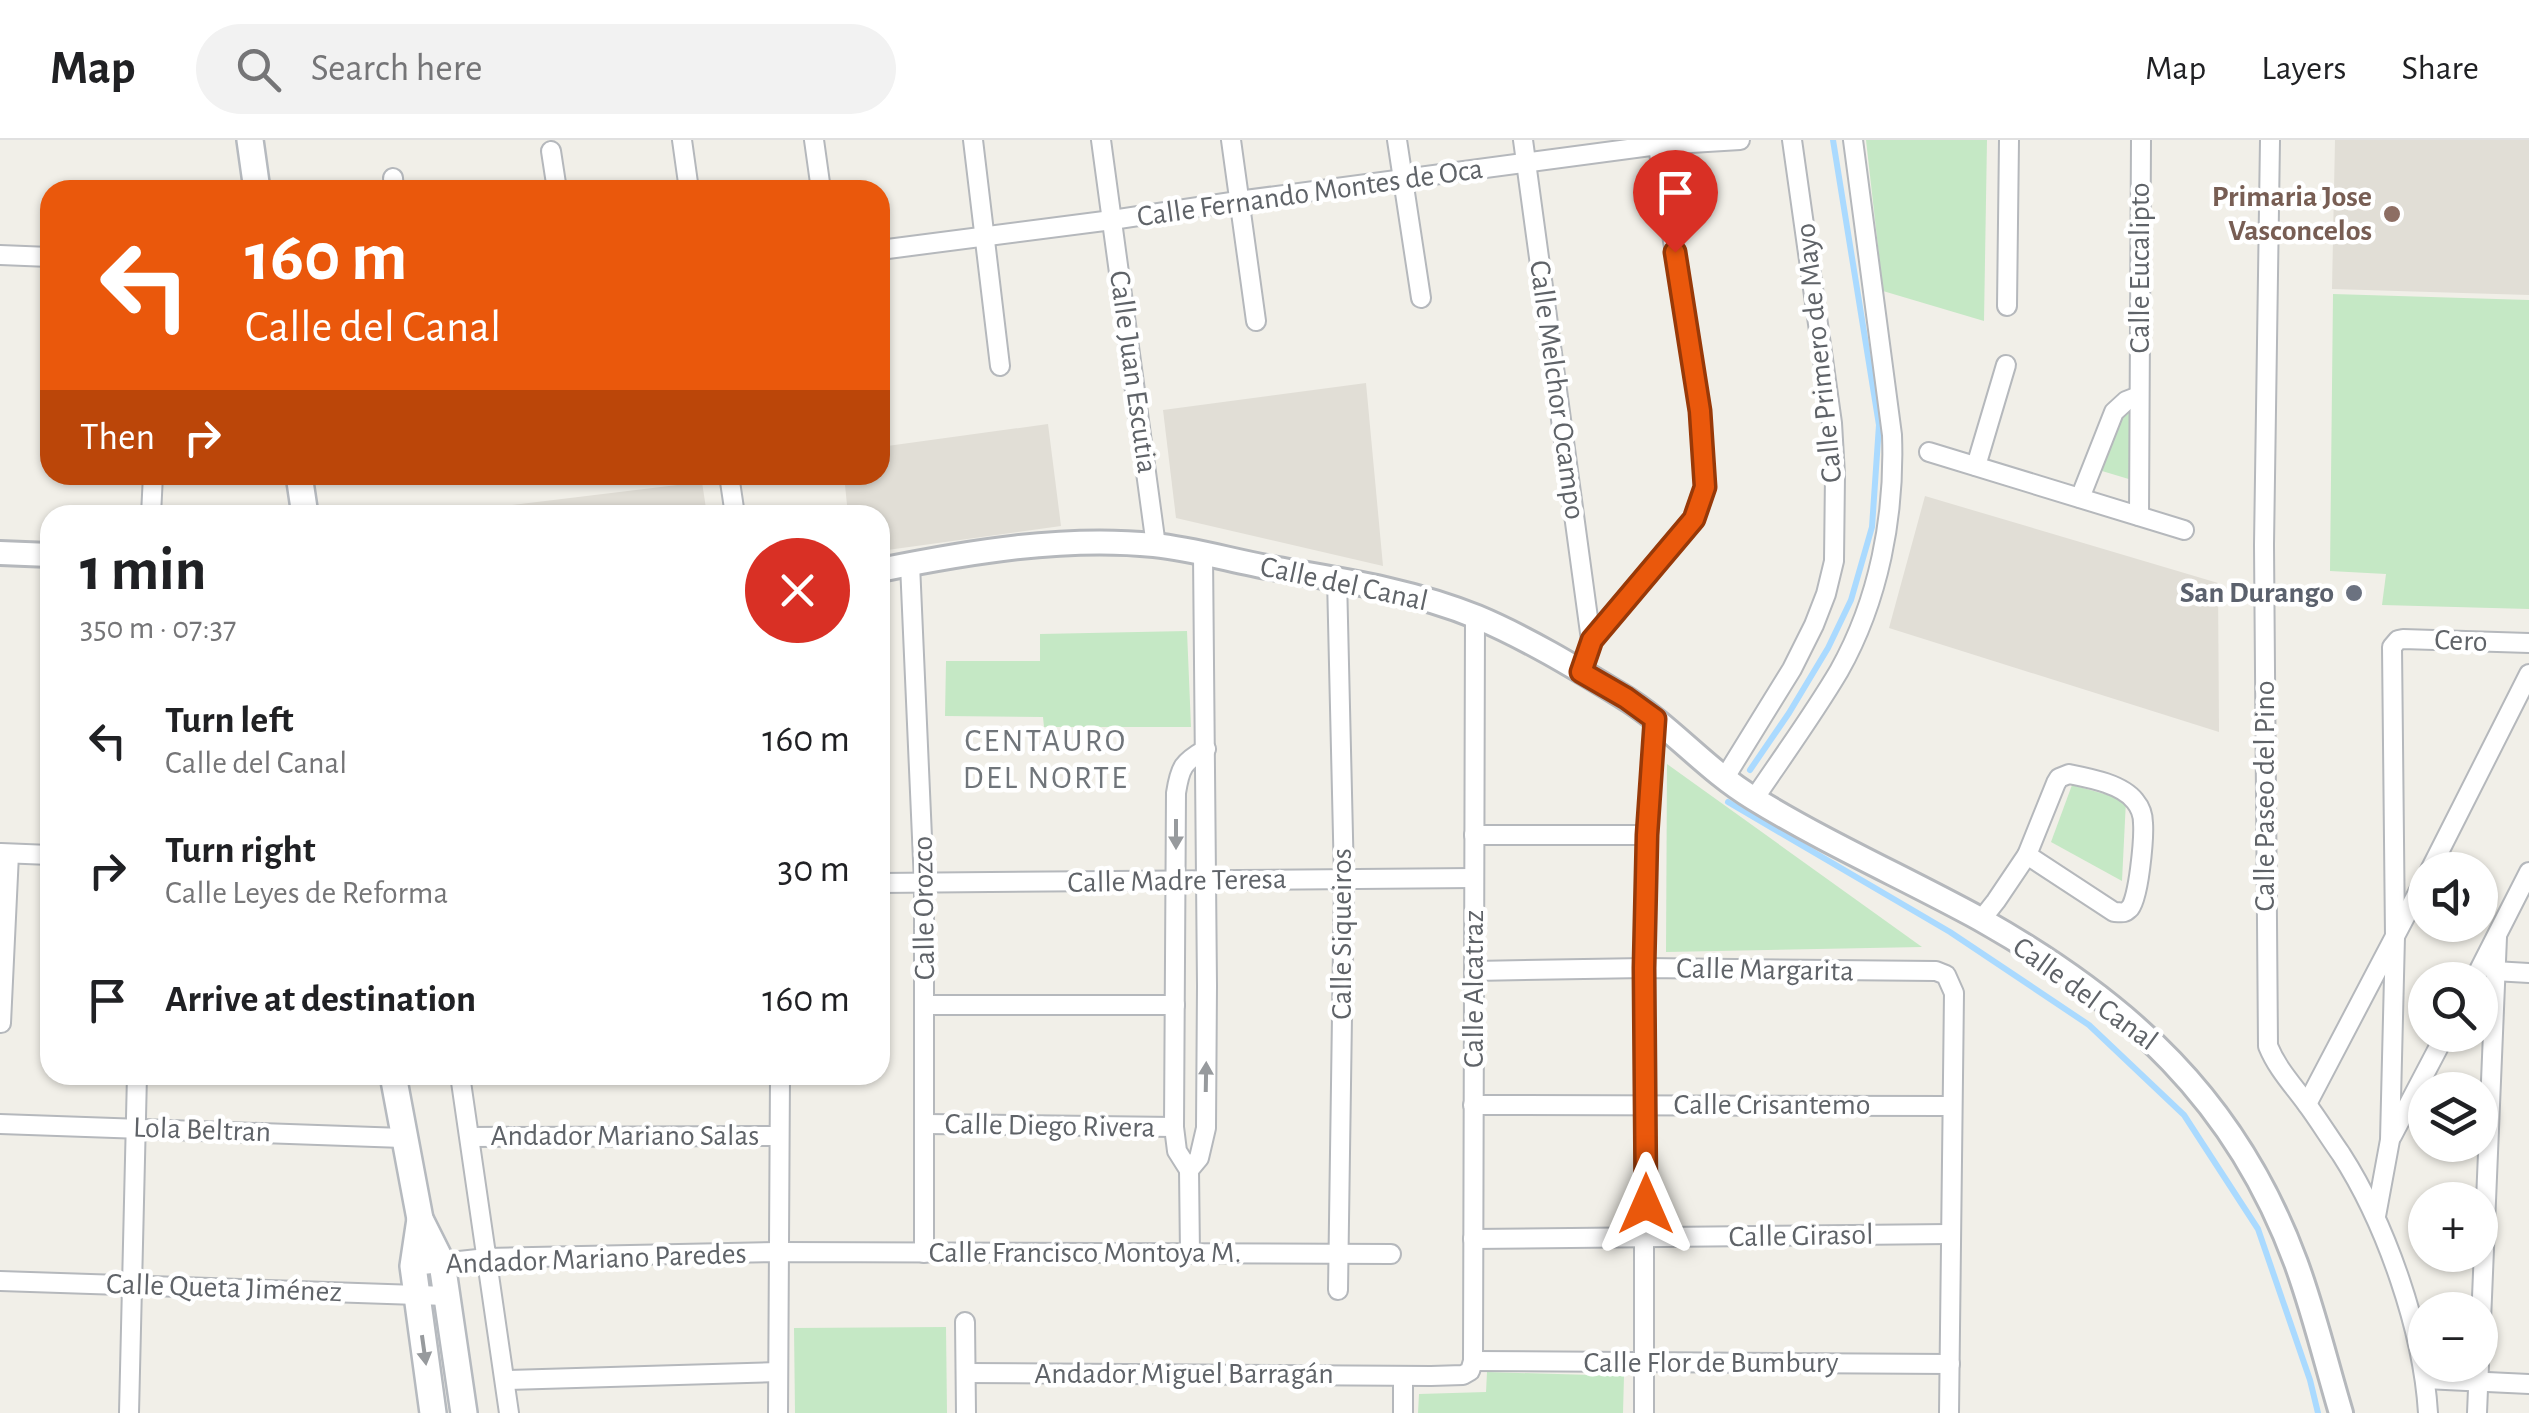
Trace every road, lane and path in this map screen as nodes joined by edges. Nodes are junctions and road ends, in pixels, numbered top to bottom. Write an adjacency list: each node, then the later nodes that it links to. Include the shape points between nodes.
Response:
1 (250, 140): 19 (main road)
2 (682, 140): 21 (street)
3 (814, 140): 22 (street)
4 (973, 140): 25 (street)
5 (1101, 140): 24 (street, Calle Juan Escutia)
6 (1231, 140): 23 (street)
7 (1397, 140): 18 (street)
8 (1523, 140): 17 (street, Calle Melchor Ocampo)
9 (1740, 140): 15 (street, Calle Fernando Montes de Oca)
10 (1792, 140): 54 (street, Calle Primero de Mayo, via 1832,423 1834,561 1792,669)
11 (1853, 140): 55 (street, via 1892,435 1891,505 1876,578 1853,642)
12 (2009, 140): 30 (street)
13 (2141, 140): 34 (street, Calle Eucalipto)
14 (2270, 140): 86 (street, Calle Paseo del Pino, via 2266,1030 2272,1056)
15 (1658, 142): 17 (street, Calle Fernando Montes de Oca); 48 (street, via 1700,411 1705,487 1694,519)
16 (551, 151): 20 (street)
17 (1526, 163): 18 (street, Calle Fernando Montes de Oca); 48 (street, Calle Melchor Ocampo)
18 (1403, 179): 23 (street, Calle Fernando Montes de Oca); 29 (street)
19 (256, 180)
20 (555, 180)
21 (688, 180)
22 (820, 180)
23 (1238, 201): 24 (street, Calle Fernando Montes de Oca); 31 (street)
24 (1112, 220): 25 (street, Calle Fernando Montes de Oca); 40 (street, Calle Juan Escutia)
25 (985, 236): 26 (street, Calle Fernando Montes de Oca); 33 (street)
26 (890, 249)
27 (0, 255): 28 (street)
28 (40, 257)
29 (1421, 298)
30 (2007, 306)
31 (1256, 321)
32 (2006, 365): 36 (street)
33 (1000, 366)
34 (2139, 396): 37 (street, Calle Eucalipto, via 2114,412); 38 (street, Calle Eucalipto)
35 (1929, 452): 36 (street)
36 (1976, 466): 37 (street)
37 (2080, 498): 38 (street)
38 (2139, 516): 39 (street)
39 (2184, 530)
40 (1156, 546): 43 (street, Calle del Canal); 44 (street, Calle del Canal, via 1016,548)
41 (0, 552): 42 (street)
42 (40, 554)
43 (1203, 555): 46 (street, Calle del Canal); 53 (street)
44 (910, 564): 45 (street, Calle del Canal); 68 (street, Calle Orozco)
45 (890, 568)
46 (1338, 578): 47 (street, Calle del Canal); 64 (street, Calle Siqueiros)
47 (1474, 616): 50 (street, Calle del Canal); 56 (street, Calle Alcatraz)
48 (1592, 640): 50 (street)
49 (2529, 643): 72 (street, Cero, via 2403,639 2390,652)
50 (1581, 672): 52 (street, Calle del Canal)
51 (2529, 674): 58 (street)
52 (1655, 719): 54 (street, Calle del Canal); 57 (street)
53 (1206, 749): 65 (street); 66 (street, one-way to 66, via 1179,774)
54 (1724, 779): 55 (street, Calle del Canal)
55 (1754, 798): 70 (street, Calle del Canal)
56 (1474, 835): 57 (street); 63 (street, Calle Alcatraz)
57 (1647, 835): 73 (street)
58 (2439, 852)
59 (4, 854): 61 (street); 79 (street)
60 (2027, 855): 60 (street, via 2064,775 2123,790 2140,810 2136,896 2125,912 2114,912); 70 (street)
61 (40, 856)
62 (2529, 872): 71 (street)
63 (1474, 878): 64 (street, Calle Madre Teresa); 74 (street, Calle Alcatraz)
64 (1344, 879): 65 (street, Calle Madre Teresa); 107 (street, Calle Siqueiros)
65 (1206, 880): 66 (street, Calle Madre Teresa); 98 (street, one-way to 65, via 1206,1128)
66 (1176, 881): 68 (street, Calle Madre Teresa); 77 (street)
67 (890, 882): 68 (street, Calle Madre Teresa)
68 (924, 883): 78 (street, Calle Orozco)
69 (2408, 911): 72 (street)
70 (1981, 920): 140 (street, Calle del Canal, via 2123,1015 2218,1115 2274,1210 2296,1263)
71 (2498, 933)
72 (2395, 936): 86 (street); 97 (street)
73 (1644, 968): 74 (street, Calle Margarita); 87 (street); 89 (street, Calle Margarita, via 1946,975 1954,993)
74 (1474, 970): 88 (street, Calle Alcatraz)
75 (2498, 971): 76 (street)
76 (2529, 973)
77 (1175, 1004): 78 (street); 93 (street)
78 (926, 1005): 91 (street, Calle Orozco)
79 (1, 1023)
80 (2436, 1052): 97 (street)
81 (2491, 1052): 115 (street)
82 (137, 1085): 92 (street)
83 (395, 1085): 96 (main road)
84 (462, 1085): 95 (street)
85 (780, 1085): 94 (street)
86 (2306, 1104): 99 (street, Calle Paseo del Pino)
87 (1646, 1105): 88 (street, Calle Crisantemo); 89 (street, Calle Crisantemo); 102 (street)
88 (1473, 1106): 103 (street, Calle Alcatraz)
89 (1951, 1106): 101 (street)
90 (0, 1124): 92 (street, Lola Beltran)
91 (925, 1124): 93 (street, Calle Diego Rivera); 105 (street, Calle Orozco)
92 (137, 1128): 96 (street, Lola Beltran); 113 (street)
93 (1174, 1128): 98 (street, via 1177,1152)
94 (780, 1136): 95 (street, Andador Mariano Salas); 104 (street)
95 (470, 1137): 109 (street)
96 (403, 1138): 100 (main road)
97 (2390, 1140): 99 (street)
98 (1189, 1170): 106 (street)
99 (2376, 1216): 118 (street, Calle Paseo del Pino)
100 (420, 1219): 110 (main road); 111 (main road)
101 (1950, 1234): 102 (street, Calle Girasol); 122 (street)
102 (1645, 1237): 103 (street, Calle Girasol); 121 (street)
103 (1473, 1239): 120 (street, Calle Alcatraz)
104 (779, 1252): 105 (street, Calle Francisco Montoya M.); 109 (street, Andador Mariano Paredes); 123 (street)
105 (924, 1253): 106 (street, Calle Francisco Montoya M.)
106 (1190, 1254): 107 (street, Calle Francisco Montoya M.)
107 (1340, 1254): 108 (street, Calle Francisco Montoya M.); 114 (street, Calle Siqueiros)
108 (1390, 1254)
109 (488, 1258): 110 (street, Andador Mariano Paredes); 127 (street)
110 (442, 1263): 111 (street, Andador Mariano Paredes); 117 (main road)
111 (412, 1266): 116 (main road)
112 (0, 1281): 113 (street, Calle Queta Jiménez)
113 (130, 1285): 116 (street, Calle Queta Jiménez); 131 (street)
114 (1338, 1290)
115 (2482, 1292)
116 (416, 1294): 117 (street, Calle Queta Jiménez); 132 (main road, one-way to 132)
117 (447, 1296): 133 (main road)
118 (2408, 1312)
119 (965, 1322): 124 (street)
120 (1472, 1361): 121 (street, Calle Flor de Bumbury); 125 (street, Calle Flor de Bumbury, via 1463,1375)
121 (1644, 1362): 122 (street, Calle Flor de Bumbury); 138 (street)
122 (1950, 1364): 139 (street)
123 (778, 1372): 127 (street); 135 (street)
124 (966, 1372): 125 (street, Andador Miguel Barragán); 136 (street)
125 (1403, 1376): 137 (street)
126 (2498, 1377): 130 (street)
127 (505, 1380): 134 (street)
128 (2425, 1382): 141 (street, Calle Paseo del Pino)
129 (2479, 1382): 142 (street)
130 (2529, 1384)
131 (129, 1413)
132 (432, 1413)
133 (464, 1413)
134 (509, 1413)
135 (778, 1413)
136 (966, 1413)
137 (1403, 1413)
138 (1644, 1413)
139 (1949, 1413)
140 (2341, 1413)
141 (2428, 1413)
142 (2477, 1413)

